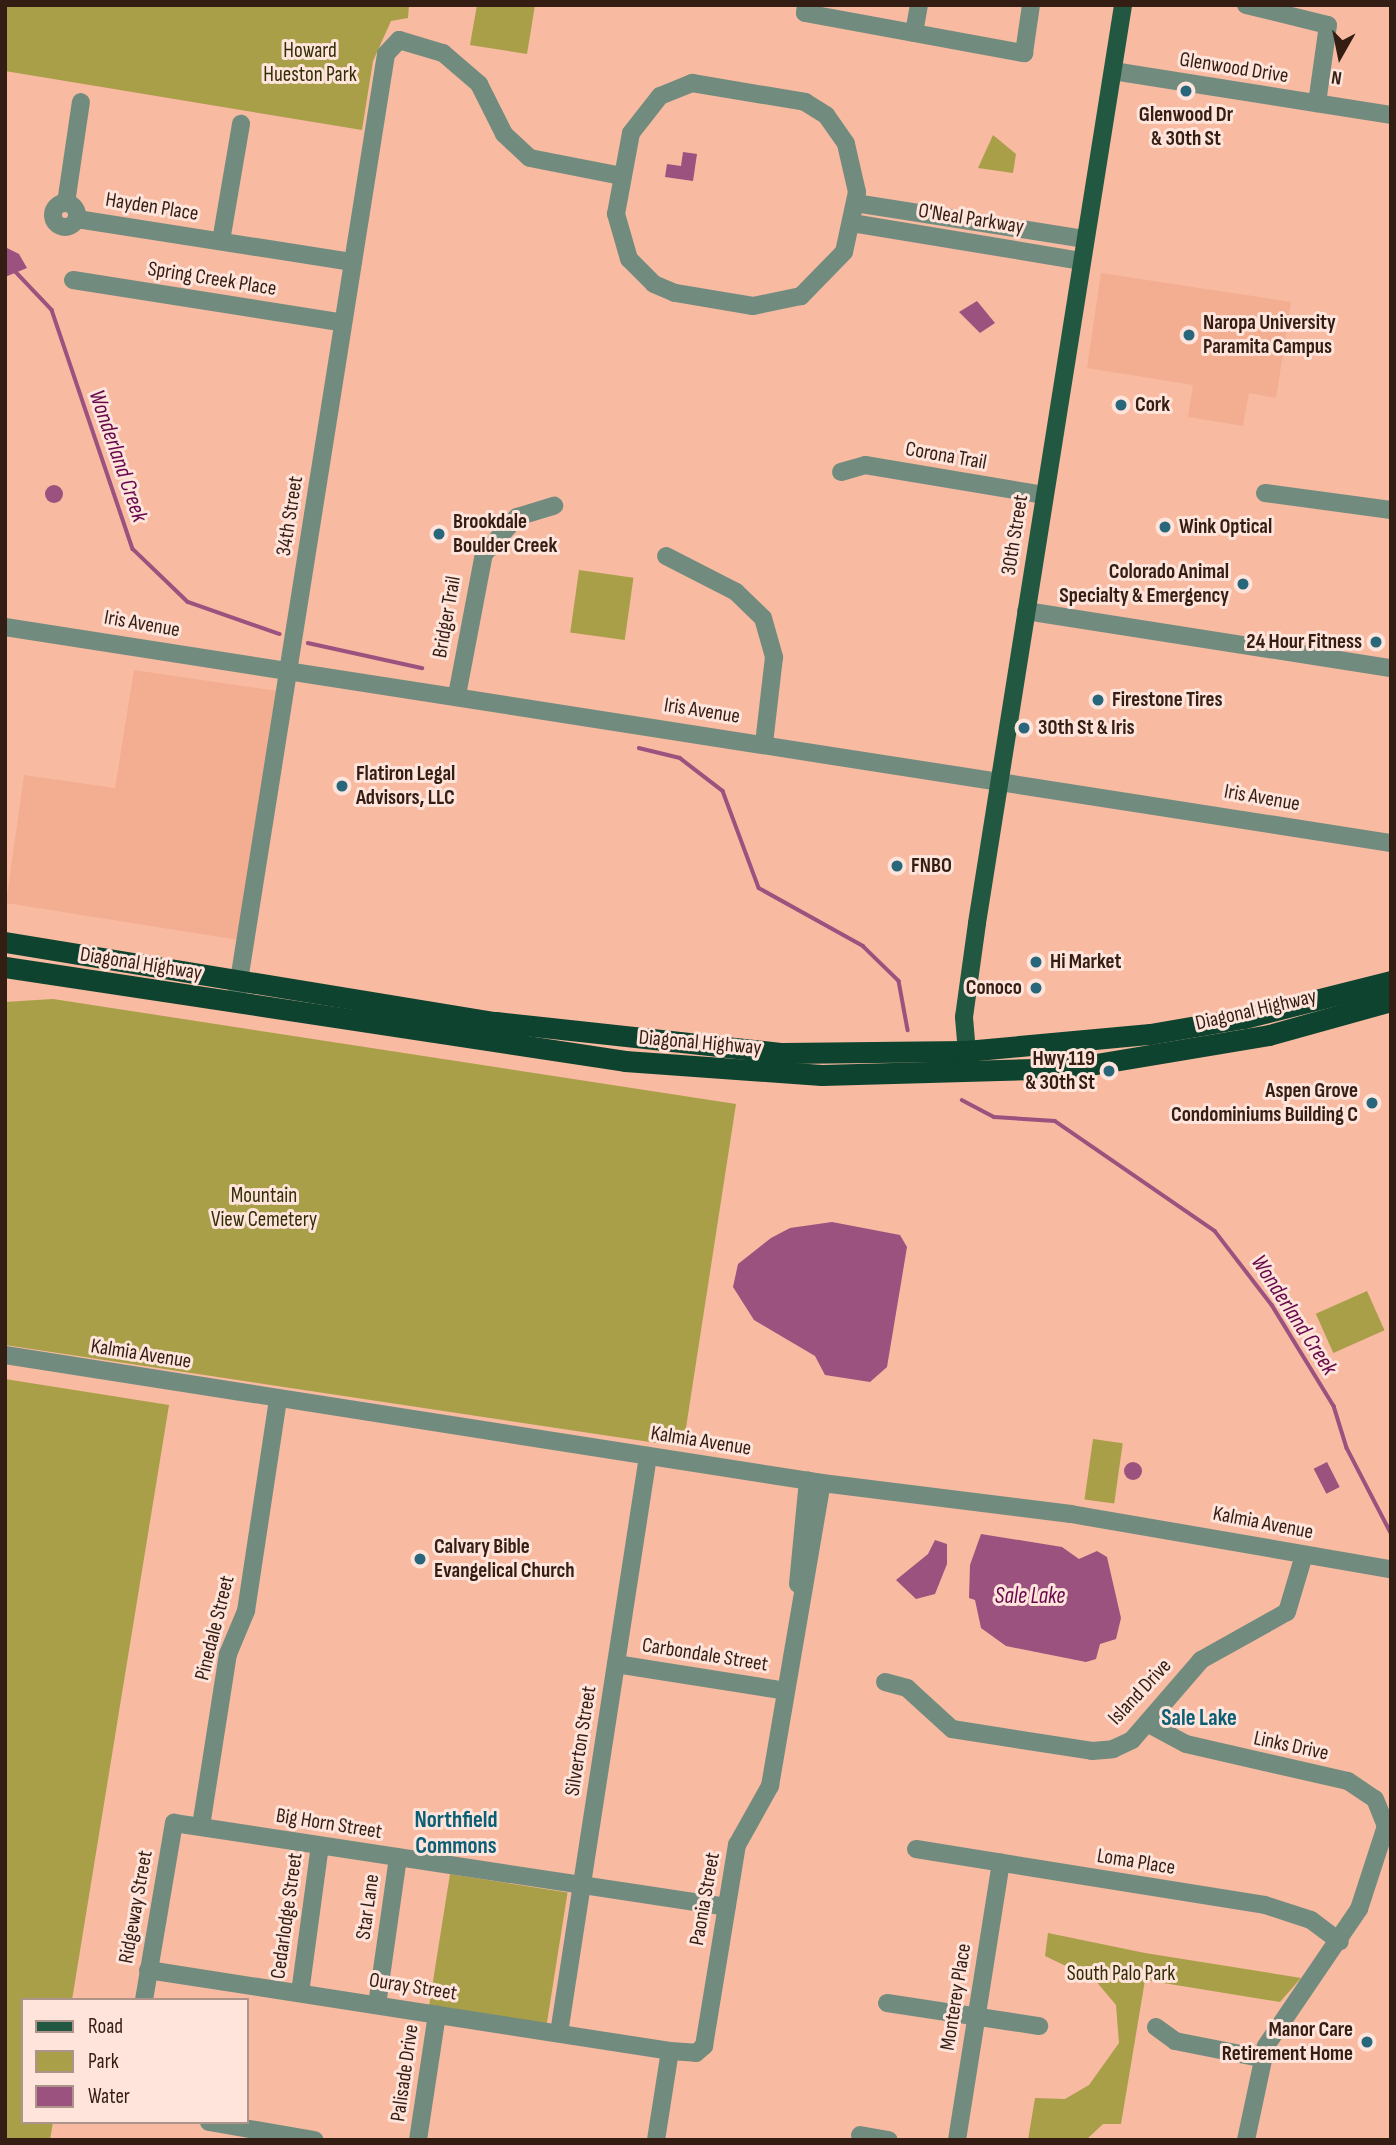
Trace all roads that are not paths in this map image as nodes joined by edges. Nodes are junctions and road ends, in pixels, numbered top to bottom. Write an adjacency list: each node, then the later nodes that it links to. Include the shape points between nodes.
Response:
1 (806, 5): 6 (street, via 805,13)
2 (919, 5): 6 (street)
3 (1031, 5): 6 (street, via 1024,53)
4 (1123, 5): 7 (main road, 30th Street)
5 (1246, 5): 9 (street, via 1328,25)
6 (914, 33)
7 (1112, 71): 9 (street, Glenwood Drive); 15 (main road, 30th Street)
8 (82, 102): 16 (street, Hayden Place, via 66,203 55,207 55,223 66,227 76,219)
9 (1317, 103): 10 (street, Glenwood Drive)
10 (1391, 115)
11 (241, 124): 16 (street, Hayden Place)
12 (622, 176): 13 (street, via 631,133 642,113 675,88 710,83 782,94 825,115 846,144); 14 (street, via 616,214 624,248 640,273 676,293 753,306 794,300 834,268); 18 (street, 34th Street, via 530,158 504,134 479,84 443,53 399,40 382,68)
13 (855, 203): 14 (street); 15 (street, O'Neal Parkway)
14 (852, 223): 17 (street, O'Neal Parkway)
15 (1085, 239): 17 (main road, 30th Street)
16 (221, 241): 18 (street, Hayden Place)
17 (1082, 261): 23 (main road, 30th Street)
18 (353, 262): 20 (street, 34th Street)
19 (73, 280): 20 (street, Spring Creek Place)
20 (344, 323): 30 (street, 34th Street)
21 (842, 471): 23 (street, Corona Trail, via 865,465)
22 (1265, 493): 25 (street)
23 (1044, 495): 27 (main road, 30th Street)
24 (554, 506): 31 (street, Bridger Trail, via 517,517 484,554)
25 (1391, 510)
26 (666, 556): 32 (street, via 736,592 763,618 774,652)
27 (1026, 611): 29 (street); 33 (main road, 30th Street)
28 (5, 626): 30 (street, Iris Avenue)
29 (1391, 668)
30 (288, 671): 31 (street, Iris Avenue); 37 (street, 34th Street)
31 (457, 695): 32 (street, Iris Avenue)
32 (764, 743): 33 (street, Iris Avenue)
33 (999, 779): 34 (street, Iris Avenue); 42 (main road, 30th Street, via 964,1017)
34 (1391, 843)
35 (9, 942): 37 (highway, Diagonal Highway)
36 (5, 967): 40 (highway, Diagonal Highway)
37 (239, 981): 40 (street, 34th Street); 41 (highway, Diagonal Highway)
38 (1391, 981): 42 (highway, Diagonal Highway, via 1186,1028)
39 (1391, 1000): 44 (highway, Diagonal Highway, via 1269,1035 1166,1055)
40 (235, 1004): 43 (highway, Diagonal Highway)
41 (628, 1040): 42 (highway, Diagonal Highway, via 782,1053); 43 (highway)
42 (966, 1051): 44 (main road, 30th Street)
43 (625, 1061): 44 (highway, Diagonal Highway, via 822,1075)
44 (970, 1072)
45 (5, 1355): 46 (street, Kalmia Avenue)
46 (278, 1399): 47 (street, Kalmia Avenue); 56 (street, Pinedale Street, via 245,1617 228,1654)
47 (648, 1456): 48 (street, Kalmia Avenue); 51 (street, Silverton Street)
48 (815, 1482): 49 (street, Kalmia Avenue, via 1071,1514); 53 (street, Paonia Street)
49 (1304, 1555): 50 (street, Kalmia Avenue); 54 (street, Island Drive, via 1287,1612 1201,1660)
50 (1388, 1569)
51 (616, 1664): 53 (street, Carbondale Street); 61 (street, Silverton Street)
52 (885, 1682): 54 (street, Island Drive, via 907,1688 951,1729 985,1735 1092,1751 1127,1742)
53 (786, 1691): 62 (street, Paonia Street, via 770,1786 737,1845)
54 (1147, 1723): 63 (street, Links Drive, via 1186,1744 1361,1787 1382,1812 1383,1850)
55 (174, 1822): 56 (street, Big Horn Street); 64 (street, Ridgeway Street)
56 (201, 1826): 57 (street, Big Horn Street)
57 (320, 1846): 59 (street, Big Horn Street); 65 (street, Cedarlodge Street)
58 (916, 1849): 60 (street, Loma Place)
59 (398, 1857): 61 (street, Big Horn Street); 68 (street, Star Lane)
60 (1001, 1862): 63 (street, Loma Place, via 1291,1910); 70 (street, Monterey Place)
61 (582, 1884): 62 (street, Big Horn Street); 73 (street, Silverton Street)
62 (727, 1907): 74 (street, Paonia Street, via 704,2046 695,2053)
63 (1340, 1942): 75 (street, via 1284,2015)
64 (148, 1970): 65 (street, Ouray Street); 66 (street, Ridgeway Street)
65 (300, 1993): 68 (street, Ouray Street)
66 (144, 1998)
67 (887, 2003): 70 (street)
68 (377, 2005): 69 (street, Ouray Street)
69 (437, 2014): 73 (street, Ouray Street); 79 (street, Palisade Drive)
70 (975, 2017): 71 (street); 82 (street, Monterey Place)
71 (1039, 2026)
72 (1156, 2028): 75 (street, via 1175,2041)
73 (559, 2033): 74 (street, Ouray Street)
74 (670, 2051): 80 (street)
75 (1261, 2058): 83 (street)
76 (221, 2124): 78 (street)
77 (860, 2135): 81 (street)
78 (314, 2140)
79 (418, 2140)
80 (656, 2140)
81 (889, 2140)
82 (957, 2140)
83 (1247, 2140)

